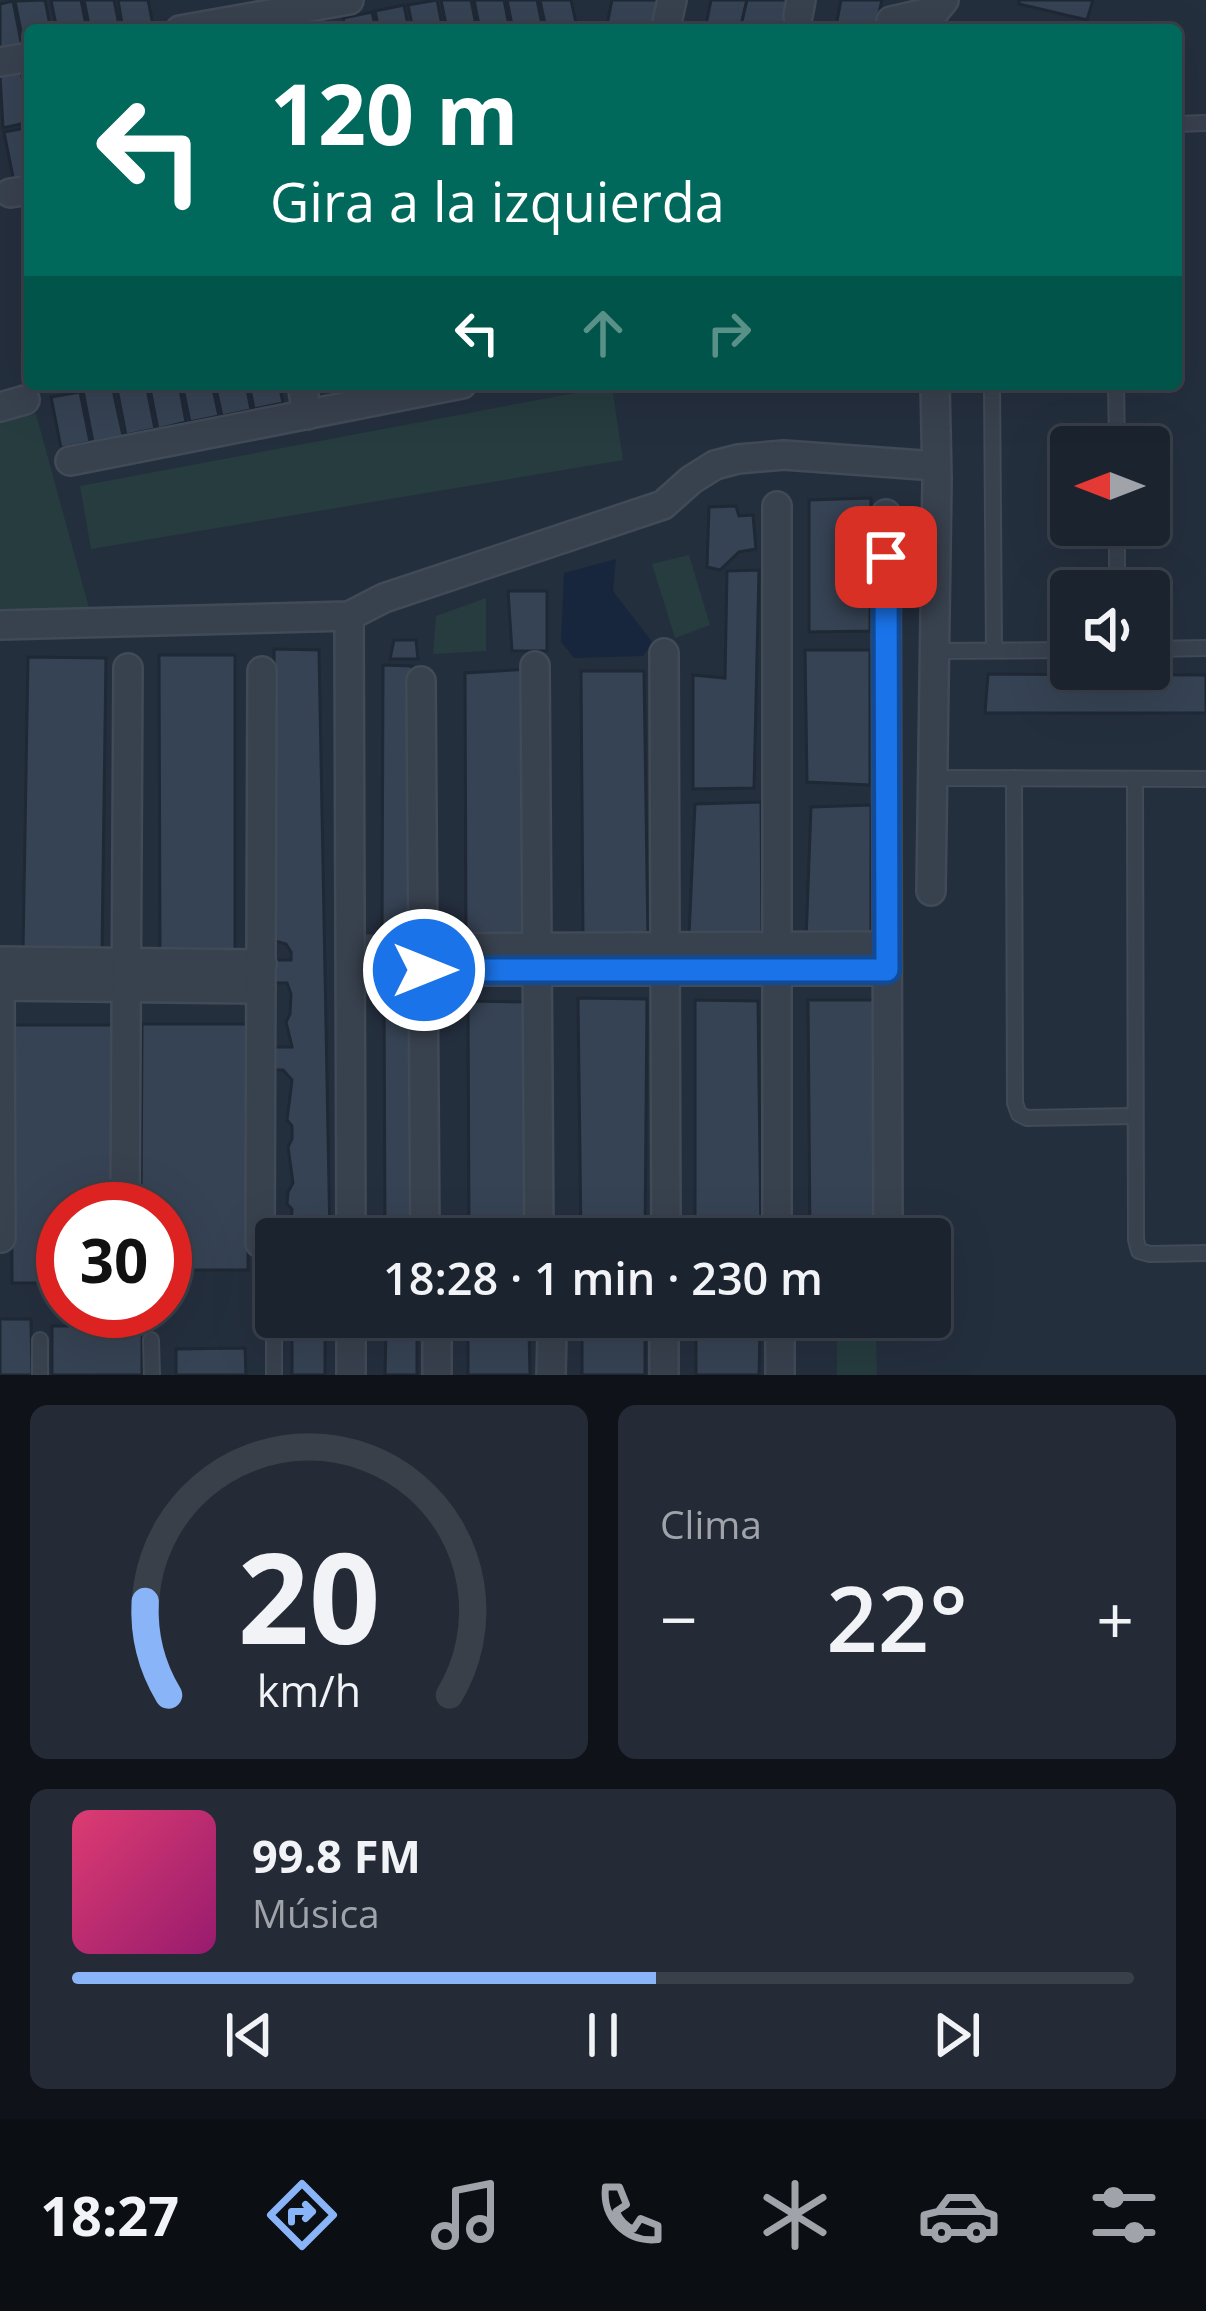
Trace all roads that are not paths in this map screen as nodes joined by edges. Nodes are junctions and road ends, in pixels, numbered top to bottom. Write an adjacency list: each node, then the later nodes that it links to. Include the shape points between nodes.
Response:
1 (200, 0): 4 (street)
2 (350, 0): 4 (street)
3 (944, 0): 5 (street, via 934,10)
4 (249, 16): 6 (street)
5 (893, 17)
6 (210, 24)
7 (417, 390): 11 (street)
8 (935, 390): 14 (street)
9 (992, 390): 21 (lane)
10 (1116, 390): 12 (lane)
11 (321, 403): 13 (street)
12 (1117, 426)
13 (70, 461)
14 (936, 466): 17 (street, via 738,459 715,465 663,505); 23 (street)
15 (777, 506): 38 (street)
16 (886, 514): 34 (street)
17 (350, 616): 18 (street); 46 (street)
18 (0, 625)
19 (1206, 648): 20 (lane)
20 (1170, 649)
21 (994, 650): 22 (lane); 23 (lane)
22 (1050, 650)
23 (934, 651): 29 (street)
24 (664, 653): 37 (street)
25 (536, 666): 36 (street)
26 (128, 668): 40 (street)
27 (262, 671): 41 (street)
28 (422, 682): 35 (street)
29 (932, 778): 30 (lane); 33 (street)
30 (1014, 778): 31 (lane); 43 (lane, via 1015,1103 1027,1118)
31 (1135, 779): 32 (lane); 43 (lane)
32 (1206, 779)
33 (931, 891)
34 (887, 958): 38 (street); 51 (street)
35 (420, 959): 36 (street); 47 (street)
36 (537, 959): 37 (street); 48 (street)
37 (665, 959): 38 (street); 49 (street)
38 (777, 959): 50 (street)
39 (0, 962): 40 (street)
40 (126, 975): 41 (street); 42 (street); 44 (street)
41 (262, 976): 45 (street)
42 (0, 985): 52 (street)
43 (1134, 1116): 53 (lane, via 1138,1251)
44 (124, 1182)
45 (260, 1218)
46 (351, 1218)
47 (425, 1218)
48 (539, 1218)
49 (667, 1218)
50 (777, 1218)
51 (888, 1218)
52 (1, 1238)
53 (1206, 1253)
54 (274, 1338): 64 (lane)
55 (351, 1338): 65 (street)
56 (552, 1338): 67 (street)
57 (664, 1338): 68 (street)
58 (780, 1338): 69 (street)
59 (437, 1339): 66 (street)
60 (40, 1340): 62 (lane)
61 (151, 1340): 63 (lane)
62 (40, 1375)
63 (152, 1375)
64 (274, 1375)
65 (351, 1375)
66 (437, 1375)
67 (551, 1375)
68 (664, 1375)
69 (780, 1375)

